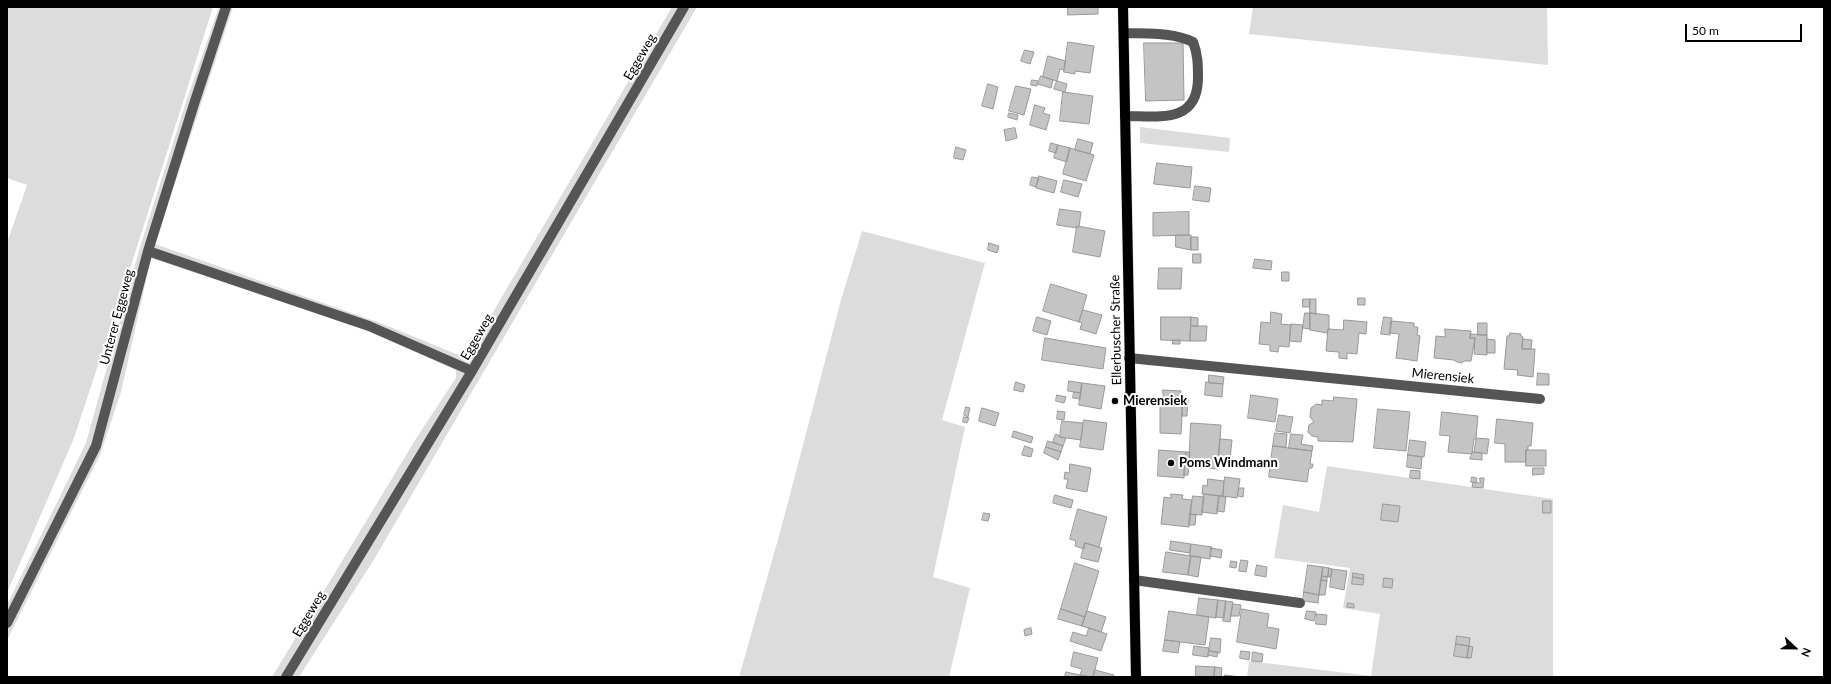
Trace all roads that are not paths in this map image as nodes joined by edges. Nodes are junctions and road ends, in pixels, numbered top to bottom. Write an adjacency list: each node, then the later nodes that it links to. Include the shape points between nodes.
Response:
1 (226, 7): 6 (street, Unterer Eggeweg)
2 (684, 7): 8 (street, Eggeweg)
3 (1123, 7): 4 (main road, Ellerbuscher Straße)
4 (1124, 33): 5 (main road, Ellerbuscher Straße); 5 (street, via 1186,38 1193,42 1198,53 1196,98 1189,107 1164,116)
5 (1125, 116): 7 (main road, Ellerbuscher Straße)
6 (148, 251): 8 (street, via 369,326); 12 (street, Unterer Eggeweg, via 96,446)
7 (1129, 358): 9 (street, Mierensiek); 10 (main road, Ellerbuscher Straße)
8 (472, 371): 13 (street, Eggeweg)
9 (1540, 399)
10 (1134, 580): 11 (street); 14 (main road, Ellerbuscher Straße)
11 (1300, 603)
12 (7, 623)
13 (286, 677)
14 (1136, 677)

